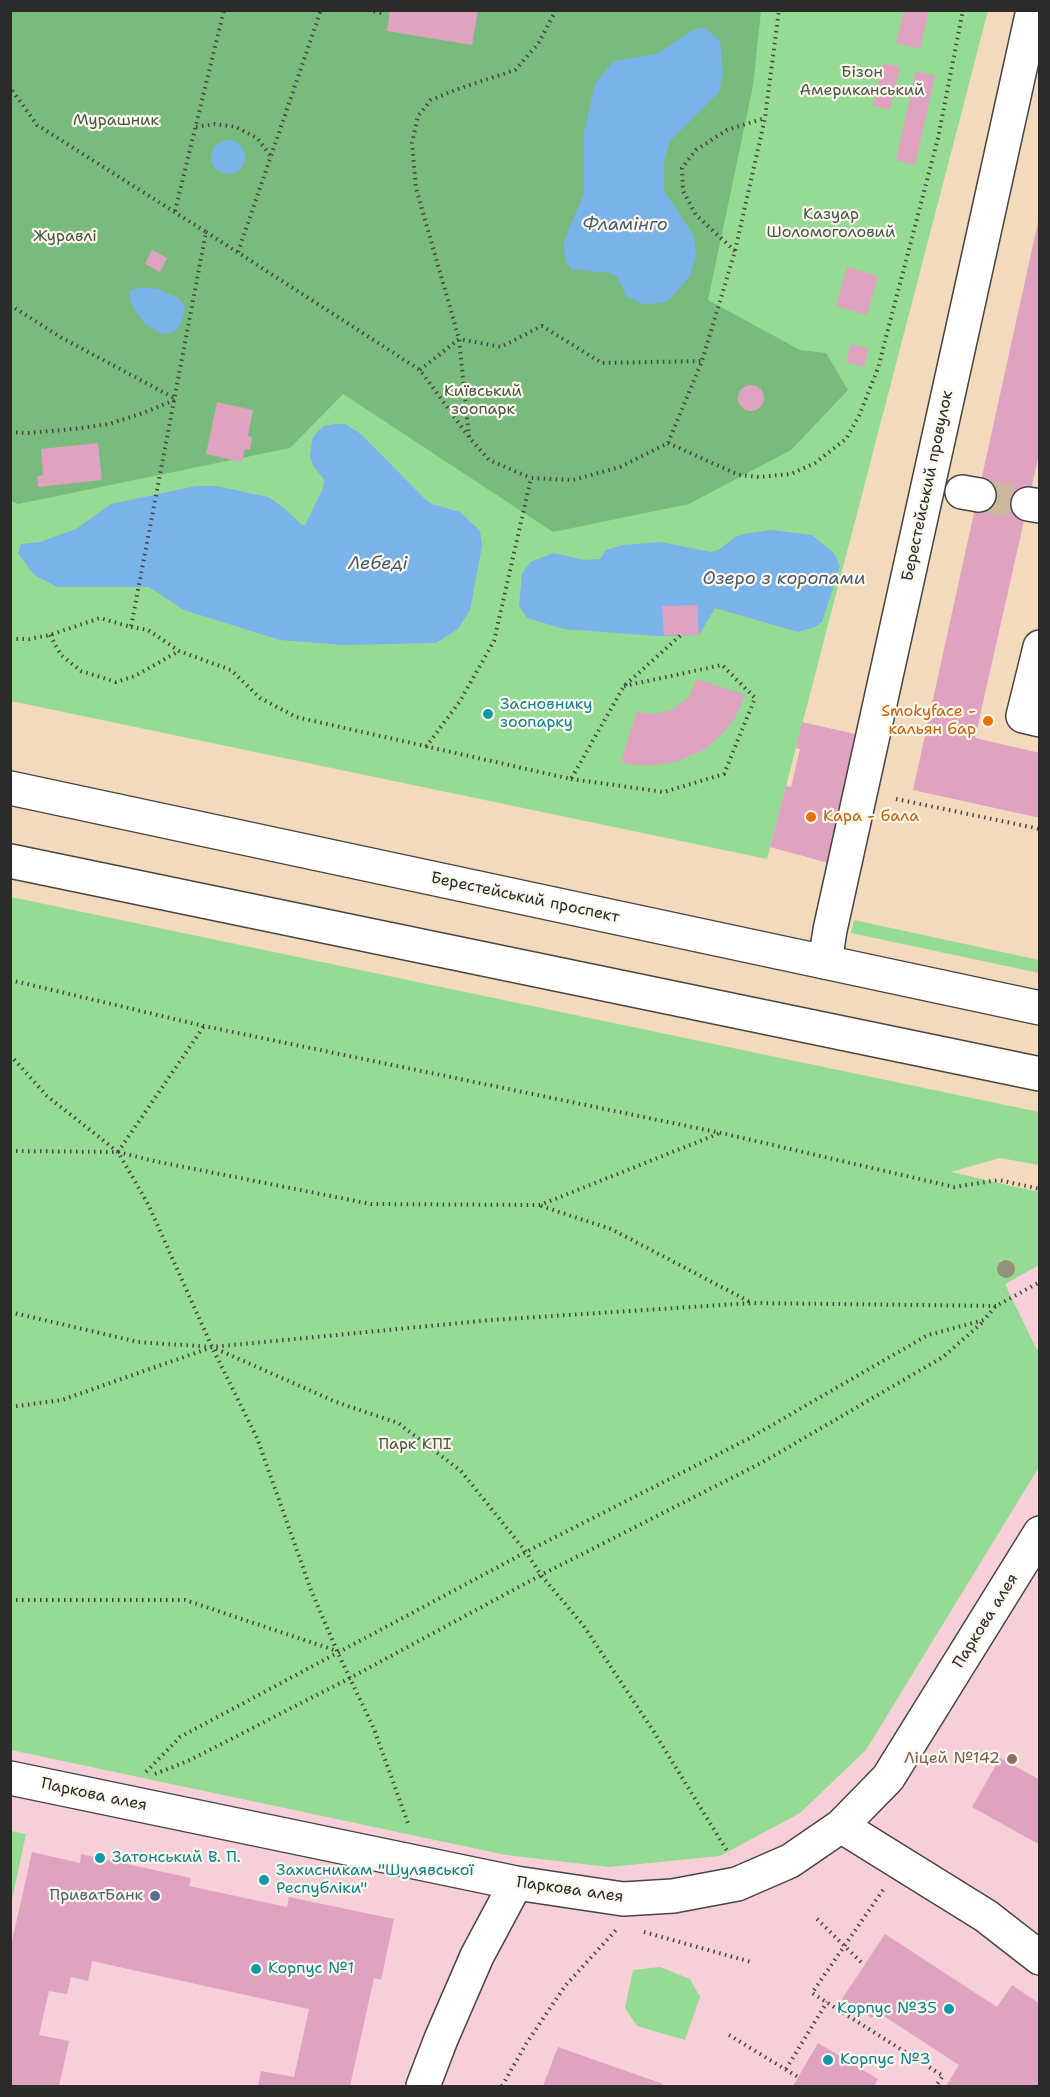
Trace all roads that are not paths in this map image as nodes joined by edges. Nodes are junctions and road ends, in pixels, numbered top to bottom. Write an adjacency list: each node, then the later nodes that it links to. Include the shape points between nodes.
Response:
1 (1033, 10): 6 (street, Берестейський провулок)
2 (1040, 647): 3 (street, via 1023,717)
3 (1040, 720)
4 (10, 788): 6 (street, Берестейський проспект)
5 (10, 861): 8 (street)
6 (825, 962): 7 (street, Берестейський проспект)
7 (1040, 1008)
8 (1040, 1074)
9 (1040, 1533): 11 (street, Паркова алея, via 888,1778)
10 (10, 1778): 12 (street, Паркова алея)
11 (841, 1826): 12 (street, Паркова алея, via 790,1861 737,1884 673,1896 623,1899); 13 (street, via 986,1916)
12 (516, 1883): 14 (street, via 477,1956)
13 (1040, 1958)
14 (423, 2086)

